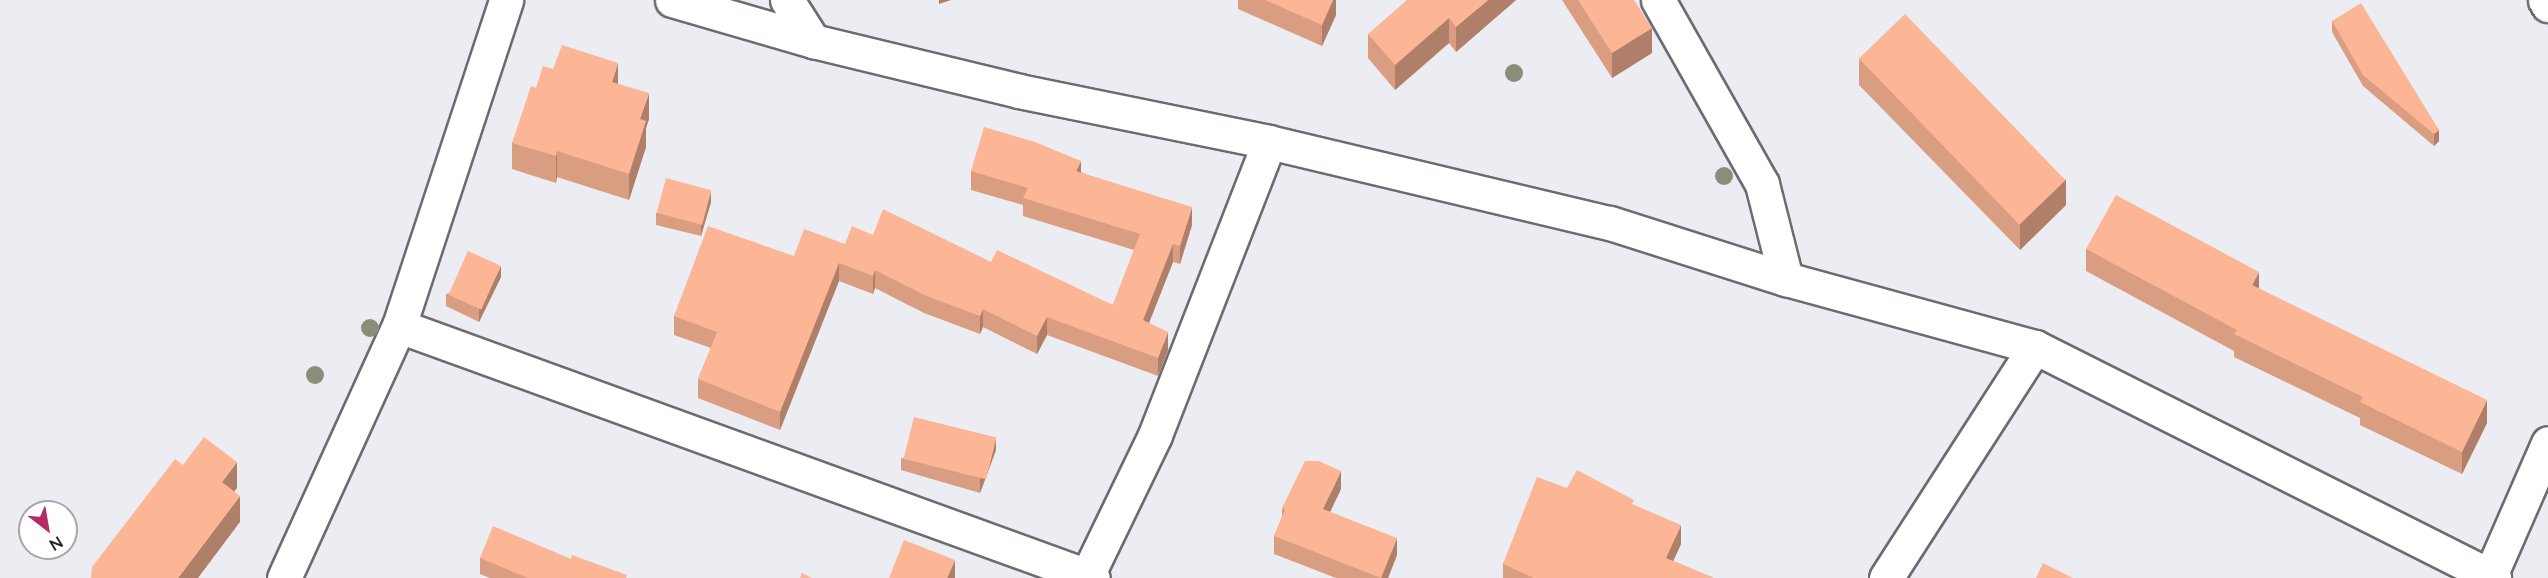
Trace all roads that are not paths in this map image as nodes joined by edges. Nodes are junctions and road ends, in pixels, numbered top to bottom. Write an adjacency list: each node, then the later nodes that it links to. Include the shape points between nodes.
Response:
1 (506, 0): 10 (street)
2 (672, 0): 7 (street)
3 (787, 0): 7 (street)
4 (1658, 0): 9 (street, via 1762,184)
5 (2545, 0): 6 (street)
6 (2548, 5)
7 (813, 41): 8 (street, via 1019,91)
8 (1269, 142): 9 (street, via 1610,223); 13 (street, via 1155,435)
9 (1786, 279): 11 (street)
10 (399, 326): 13 (street); 15 (street)
11 (2035, 347): 14 (street); 16 (street)
12 (2548, 443): 14 (street)
13 (1089, 577)
14 (2492, 577)
15 (284, 578)
16 (1886, 578)

